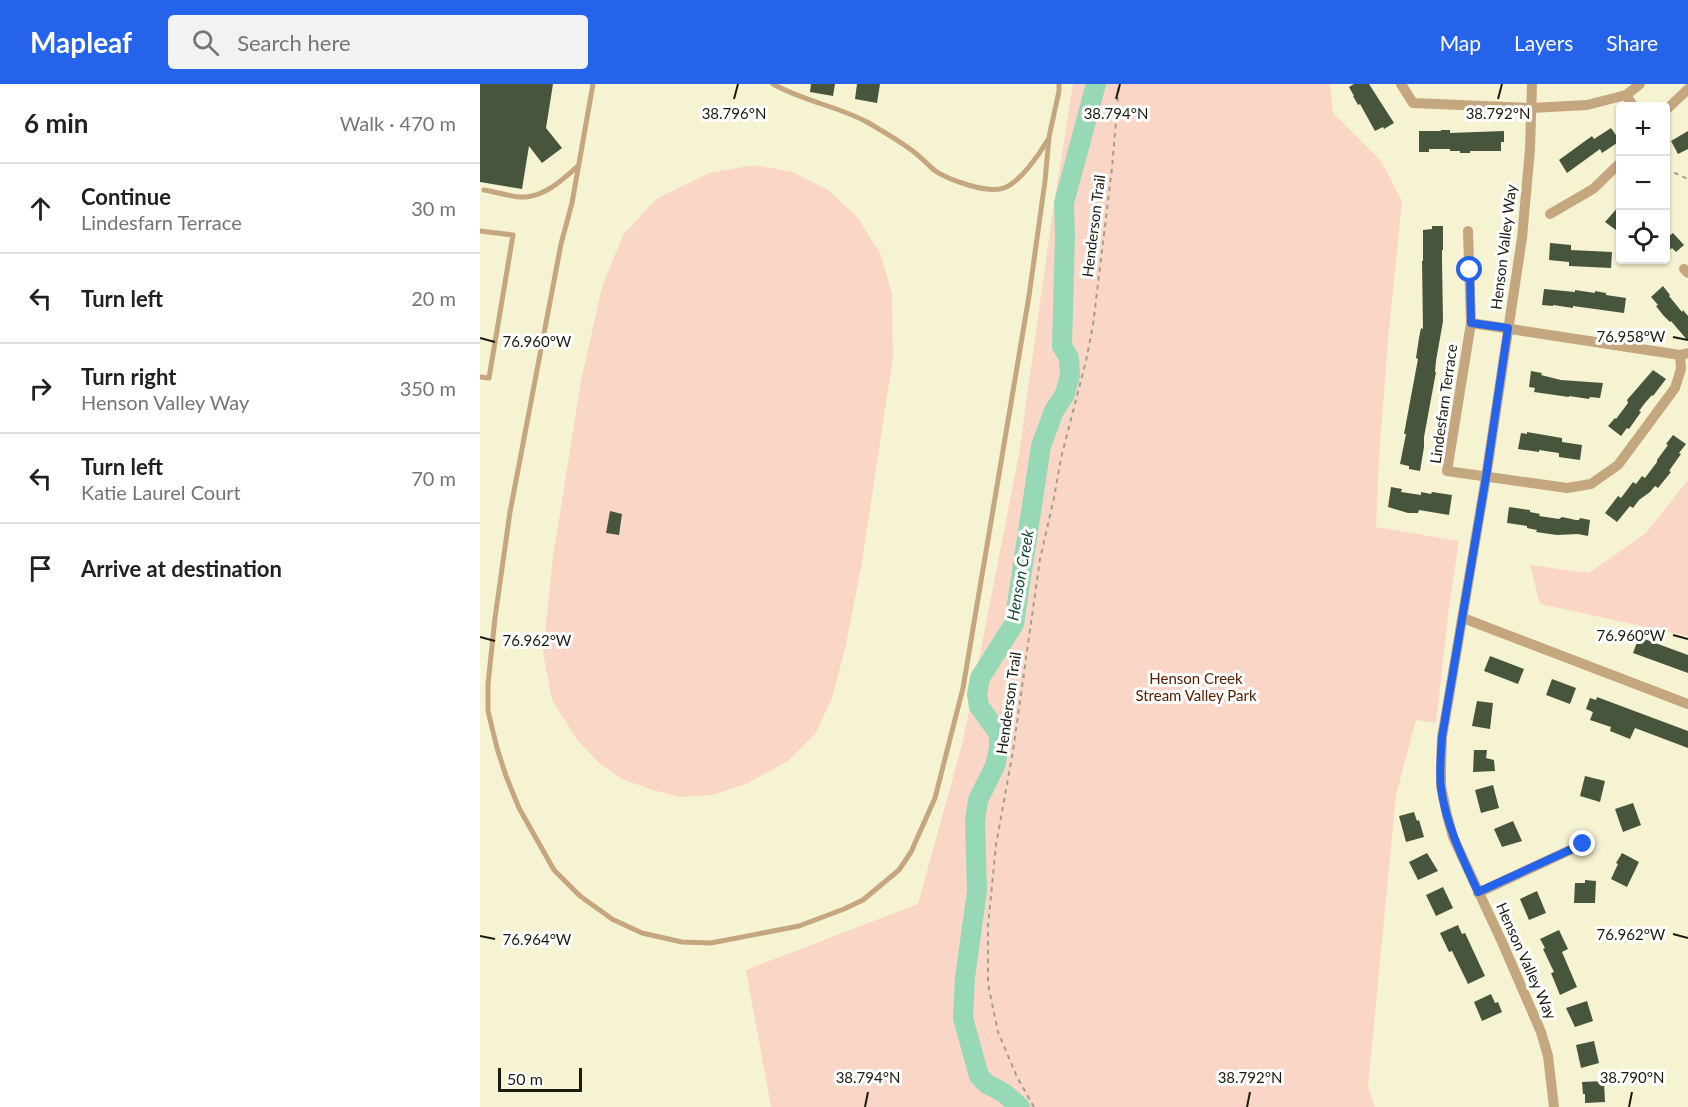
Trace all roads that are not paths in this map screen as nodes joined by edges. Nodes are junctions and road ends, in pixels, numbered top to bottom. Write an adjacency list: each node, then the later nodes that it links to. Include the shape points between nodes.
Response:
1 (593, 84): 13 (lane)
2 (773, 84): 12 (lane, via 861,120 905,146 936,171 979,188 1004,188 1016,181)
3 (1059, 84): 12 (lane)
4 (1401, 84): 11 (street, via 1413,103)
5 (1532, 84): 11 (street, Henson Valley Way)
6 (1640, 84): 8 (street)
7 (1688, 89): 10 (street)
8 (1626, 95): 9 (street); 11 (street, via 1587,105)
9 (1630, 102)
10 (1670, 105)
11 (1531, 108): 20 (street, Henson Valley Way, via 1522,238)
12 (1049, 137): 13 (lane, via 1029,296 963,688 935,798 923,827 899,870 863,900 799,926 711,943 682,942 642,933 612,919 567,884 554,870 519,807 488,711 495,618 510,512)
13 (579, 164): 15 (lane, via 548,190 535,195 524,197)
14 (1616, 167): 16 (street, via 1593,189)
15 (484, 190)
16 (1550, 214)
17 (480, 231): 22 (lane, via 513,235 489,378)
18 (1468, 231): 19 (street, Lindesfarn Terrace)
19 (1471, 323): 20 (street); 23 (street, Lindesfarn Terrace, via 1447,471)
20 (1508, 328): 21 (street); 23 (street, Henson Valley Way)
21 (1684, 354): 23 (street, via 1676,388 1618,465 1602,478 1567,488)
22 (480, 377)
23 (1486, 477): 24 (street, Henson Valley Way)
24 (1463, 618): 25 (street); 27 (street, Henson Valley Way, via 1442,737 1441,786 1453,837)
25 (1688, 704)
26 (1583, 844): 27 (street)
27 (1478, 892): 28 (street, Henson Valley Way, via 1541,1032)
28 (1554, 1107)

